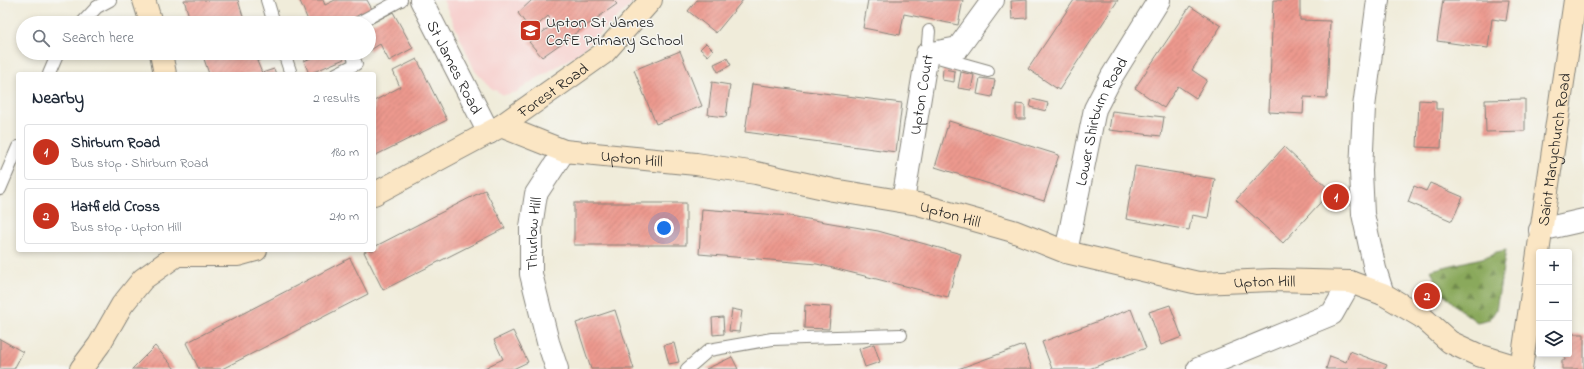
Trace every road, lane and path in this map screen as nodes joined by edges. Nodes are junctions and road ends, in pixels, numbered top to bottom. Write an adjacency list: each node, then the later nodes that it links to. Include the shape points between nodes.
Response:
1 (110, 0): 11 (lane, via 97,7)
2 (144, 0): 12 (street)
3 (267, 0): 13 (lane)
4 (401, 0): 14 (lane)
5 (421, 0): 28 (street, St James Road)
6 (651, 0): 28 (street, Forest Road, via 604,53)
7 (993, 0): 16 (street, Upton Court, via 958,48)
8 (1159, 0): 38 (street, Lower Shirburn Road, via 1112,76 1095,109)
9 (1378, 0): 40 (street, via 1364,107 1362,171 1363,214)
10 (1575, 0): 35 (street, Saint Marychurch Road)
11 (89, 16)
12 (149, 16)
13 (272, 16)
14 (371, 16)
15 (929, 31): 16 (lane)
16 (927, 54): 22 (lane); 33 (street, Upton Court)
17 (55, 60): 23 (lane)
18 (57, 60): 24 (lane)
19 (162, 60): 25 (street)
20 (286, 60): 26 (lane)
21 (355, 60): 27 (lane, via 356,64)
22 (988, 71)
23 (50, 72)
24 (58, 72)
25 (165, 72)
26 (290, 72)
27 (340, 72)
28 (495, 130): 30 (street, Upton Hill); 32 (street)
29 (16, 151): 31 (lane)
30 (564, 151): 33 (street, Upton Hill, via 696,164); 44 (street, Thurlow Hill, via 536,194 531,227 531,274)
31 (0, 189)
32 (376, 193)
33 (903, 201): 38 (street, Upton Hill, via 1013,231)
34 (1584, 220): 35 (street)
35 (1540, 230): 42 (street, Saint Marychurch Road)
36 (178, 252): 37 (street, via 238,255); 43 (street, via 143,279 122,305)
37 (249, 252)
38 (1066, 252): 39 (street, Upton Hill, via 1198,283 1273,280)
39 (1350, 282): 40 (street, Upton Hill); 46 (street, via 1332,314)
40 (1383, 294): 42 (street, Upton Hill, via 1422,317 1450,342 1478,355)
41 (901, 335): 45 (lane, via 772,339 709,350)
42 (1521, 368)
43 (81, 369)
44 (557, 369)
45 (687, 369)
46 (1198, 369)

